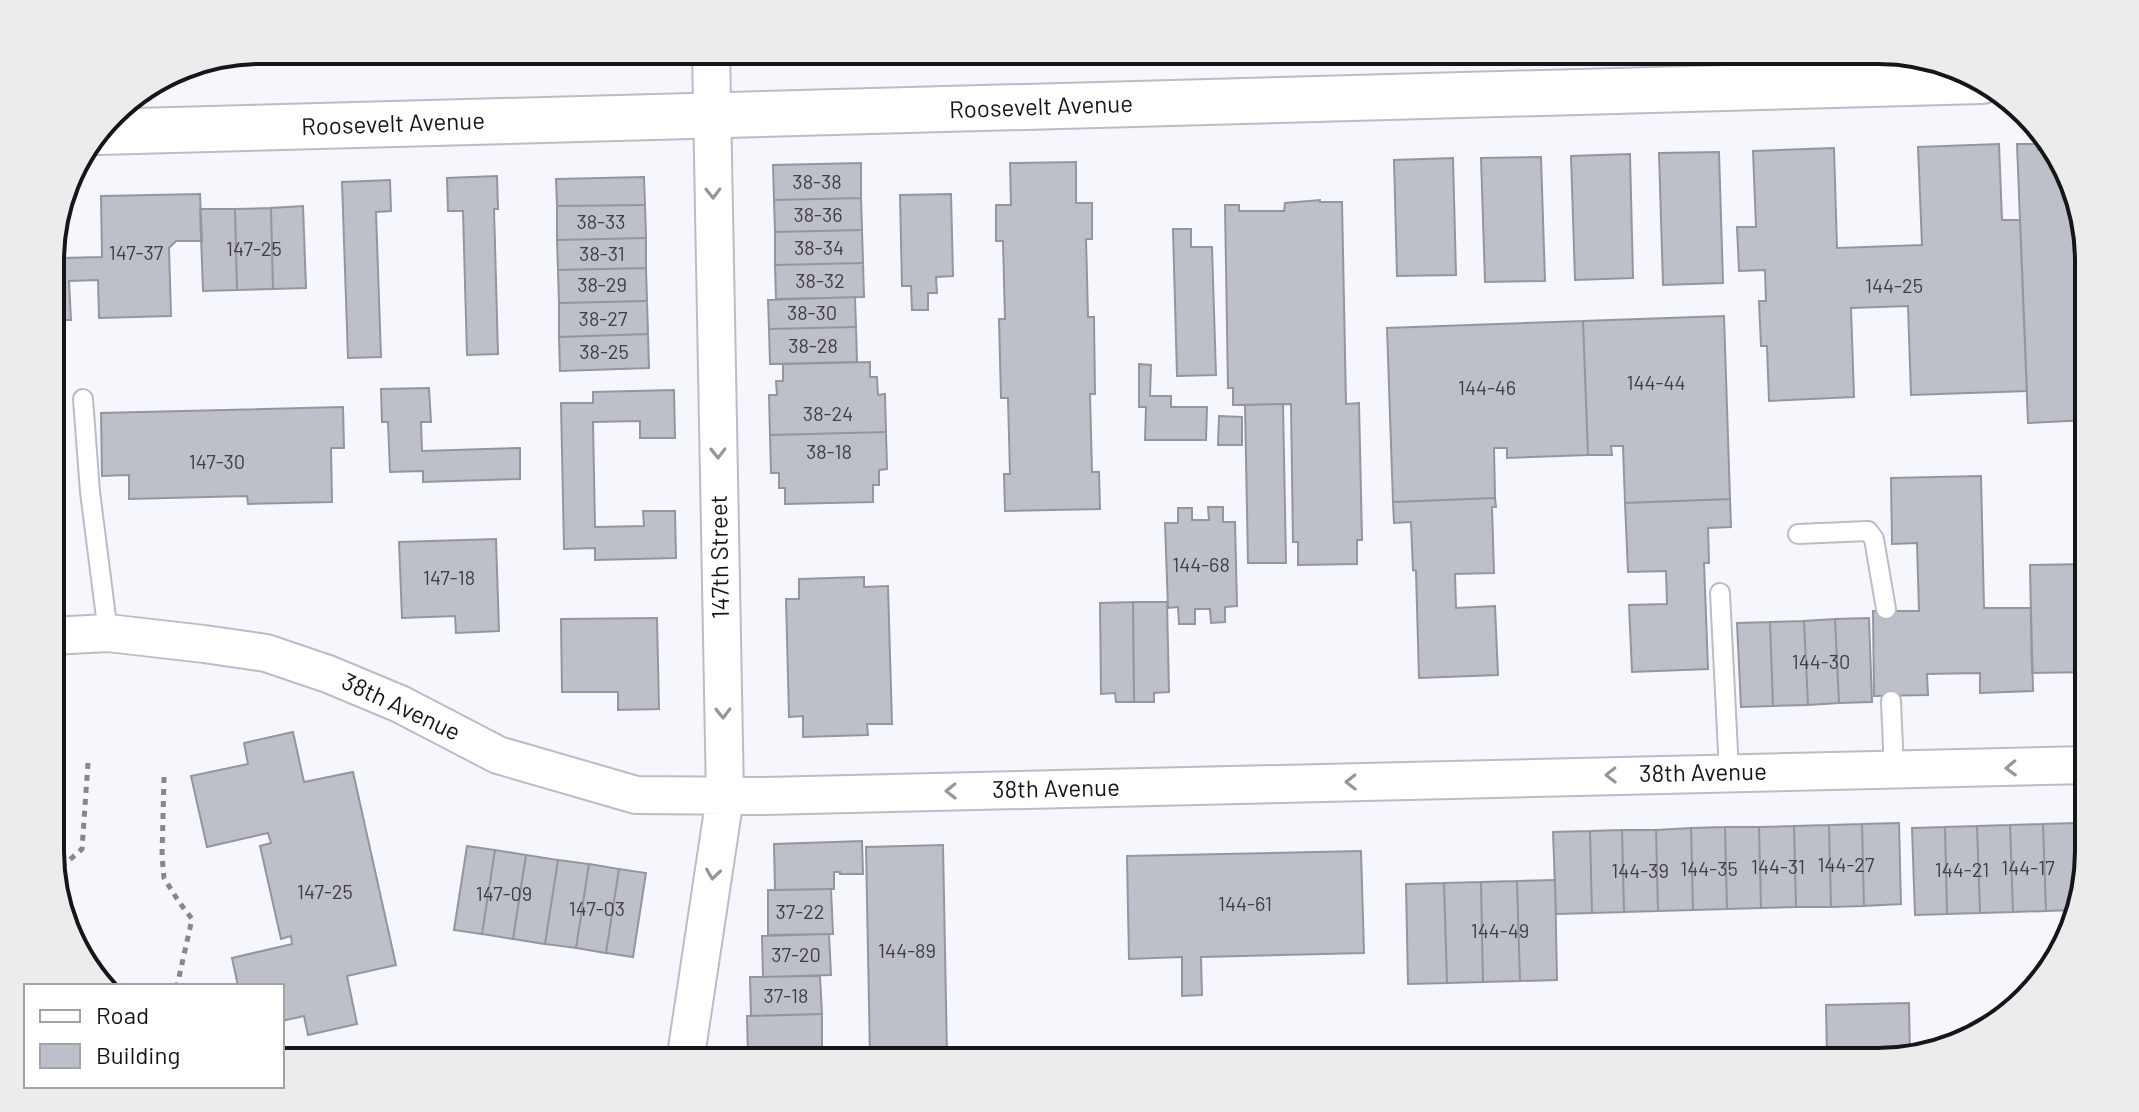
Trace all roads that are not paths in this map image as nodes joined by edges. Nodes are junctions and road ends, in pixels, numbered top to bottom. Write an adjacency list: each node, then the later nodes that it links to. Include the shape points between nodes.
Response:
1 (711, 64): 3 (street, 147th Street)
2 (1959, 82): 3 (street, Roosevelt Avenue)
3 (712, 116): 4 (street, Roosevelt Avenue); 15 (street, 147th Street, one-way to 15)
4 (113, 132)
5 (83, 399): 9 (lane)
6 (1798, 534): 8 (lane, via 1868,531 1874,539)
7 (1720, 593): 14 (lane)
8 (1886, 609)
9 (108, 633): 10 (street, 38th Avenue); 15 (street, 38th Avenue, via 266,653 400,704 498,755 636,795)
10 (64, 635)
11 (1891, 701): 13 (lane)
12 (2075, 765): 13 (street, 38th Avenue, one-way to 13)
13 (1894, 771): 14 (street, 38th Avenue)
14 (1729, 772): 15 (street, 38th Avenue, one-way to 15)
15 (725, 797): 16 (street, 147th Street, one-way to 16)
16 (687, 1048)

